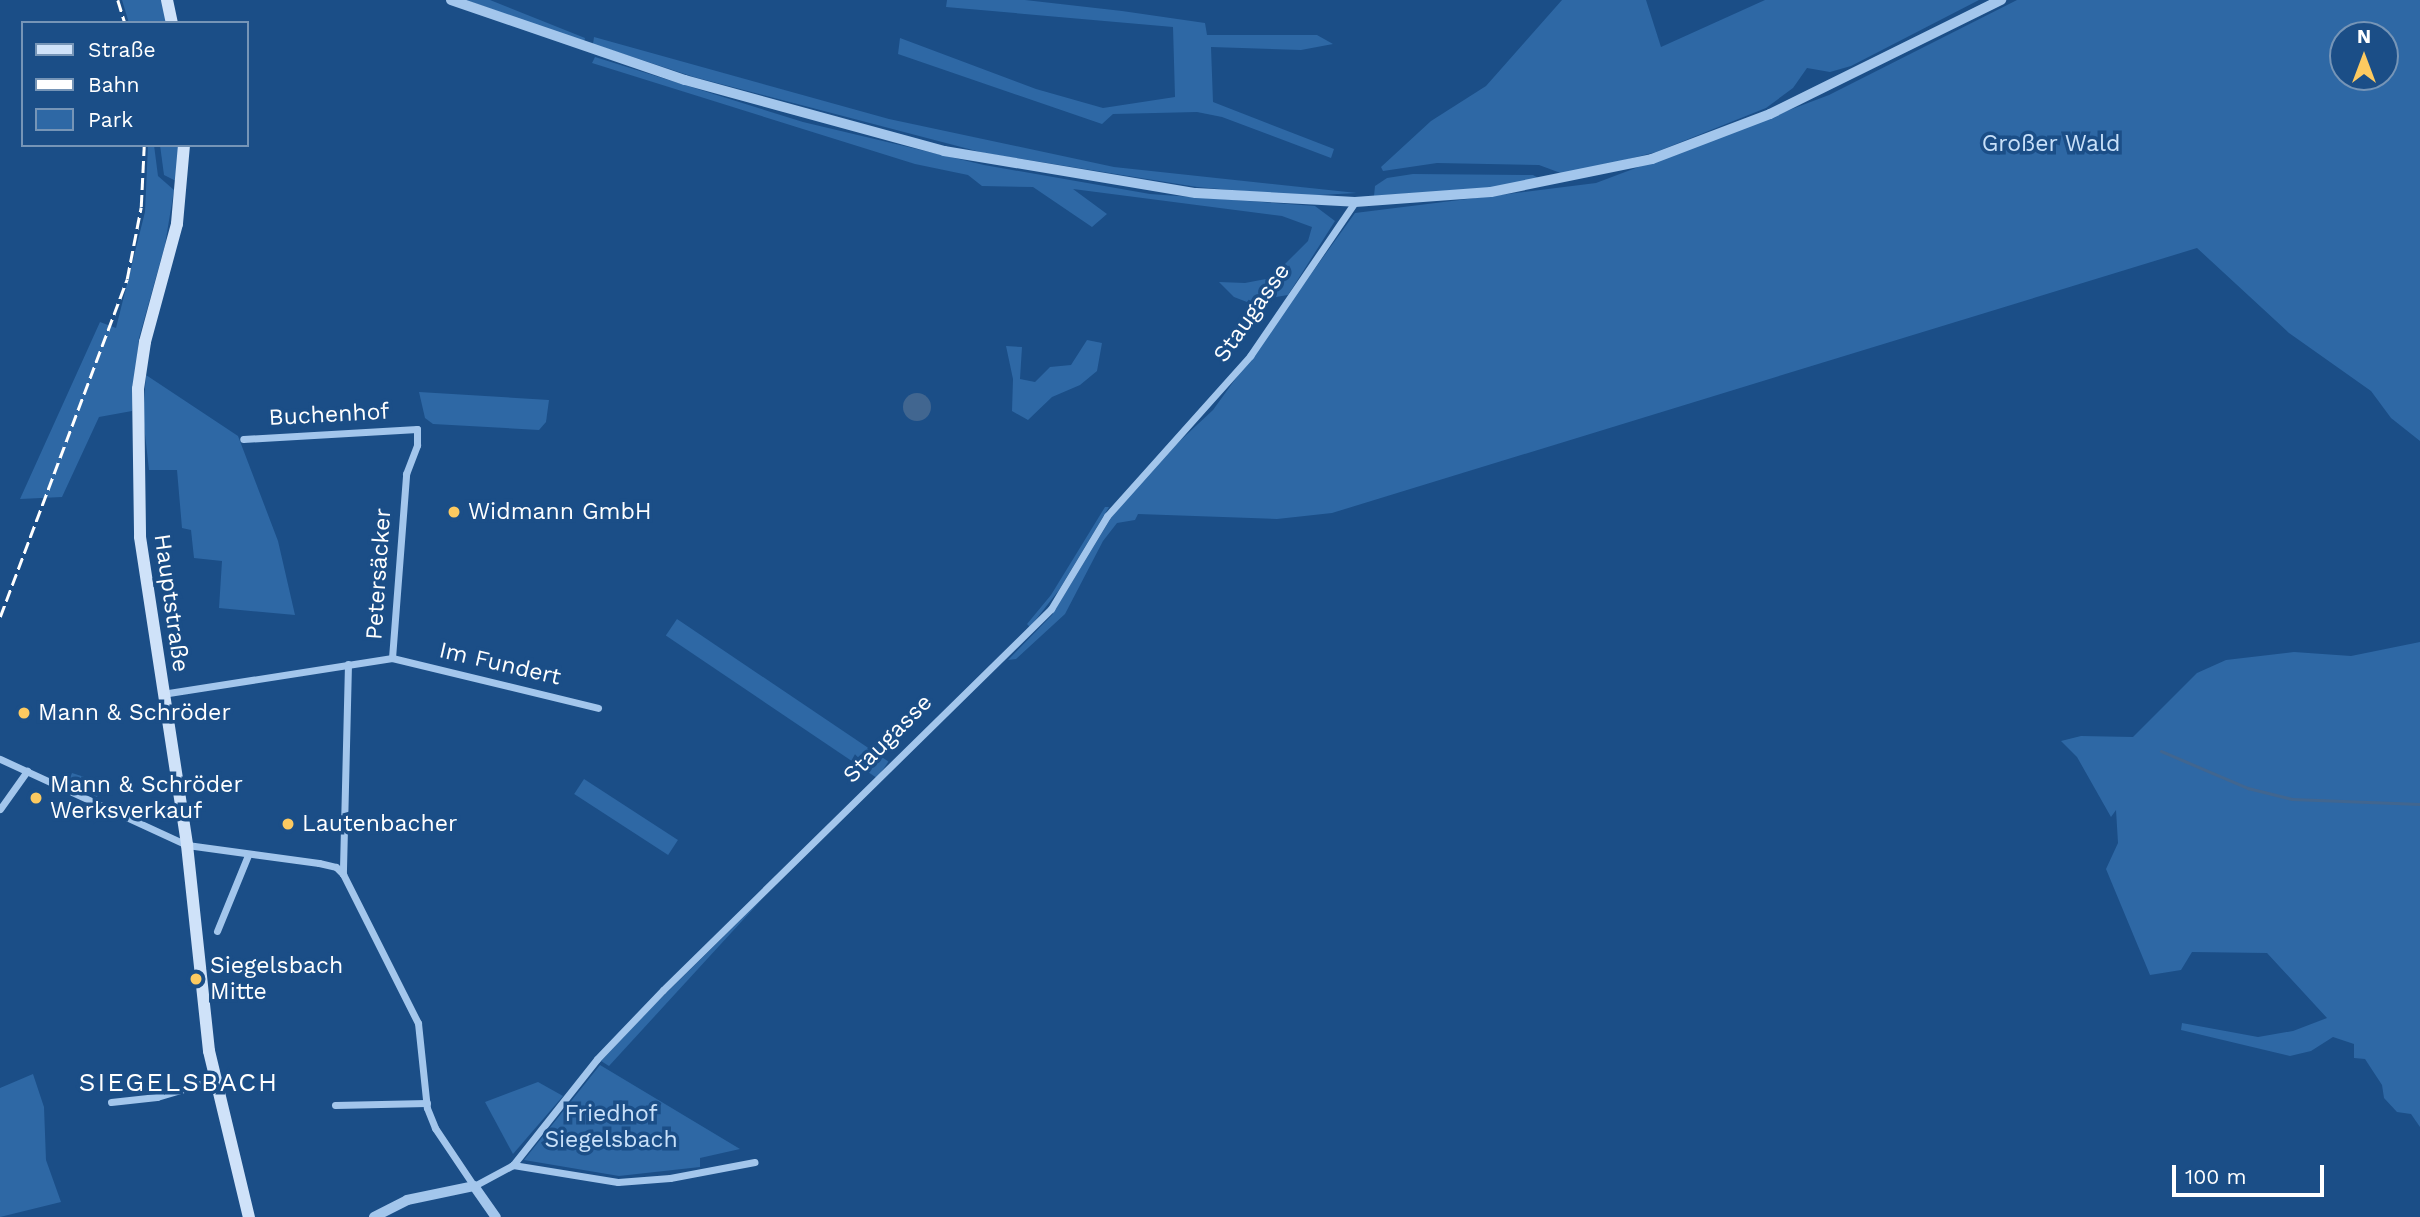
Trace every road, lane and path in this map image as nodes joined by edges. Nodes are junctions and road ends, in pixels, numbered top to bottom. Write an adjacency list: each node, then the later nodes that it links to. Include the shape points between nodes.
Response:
1 (167, 0): 4 (main road)
2 (451, 0): 6 (street, via 685,80 944,151 1196,193)
3 (2001, 0): 6 (street, via 1770,114 1652,159 1491,192)
4 (172, 21)
5 (184, 147): 11 (main road, Hauptstraße, via 177,224 141,365 137,403 140,537)
6 (1355, 202): 25 (street, Staugasse, via 1250,356 1107,516 1051,609 644,1010 597,1059)
7 (417, 429): 8 (street, Buchenhof); 9 (street, Petersäcker, via 407,474)
8 (243, 439)
9 (392, 658): 10 (street, Petersäcker); 12 (street, Im Fundert)
10 (348, 664): 11 (street, Petersäcker); 18 (street)
11 (162, 694): 16 (main road, Hauptstraße)
12 (598, 708)
13 (0, 759): 14 (street)
14 (27, 771): 15 (street); 16 (street)
15 (0, 809)
16 (187, 845): 17 (street); 20 (main road, Hauptstraße)
17 (248, 855): 18 (street, via 319,863); 19 (street)
18 (343, 874): 22 (street, via 418,1023)
19 (217, 930)
20 (214, 1080): 21 (street, via 156,1097); 27 (main road, Hauptstraße)
21 (111, 1102)
22 (427, 1103): 23 (street); 26 (street, via 435,1128)
23 (335, 1105)
24 (755, 1162): 25 (street, via 670,1178 618,1182)
25 (513, 1165): 26 (street, Staugasse)
26 (474, 1186): 28 (street, Staugasse, via 407,1200); 29 (street)
27 (249, 1217)
28 (374, 1217)
29 (496, 1217)

